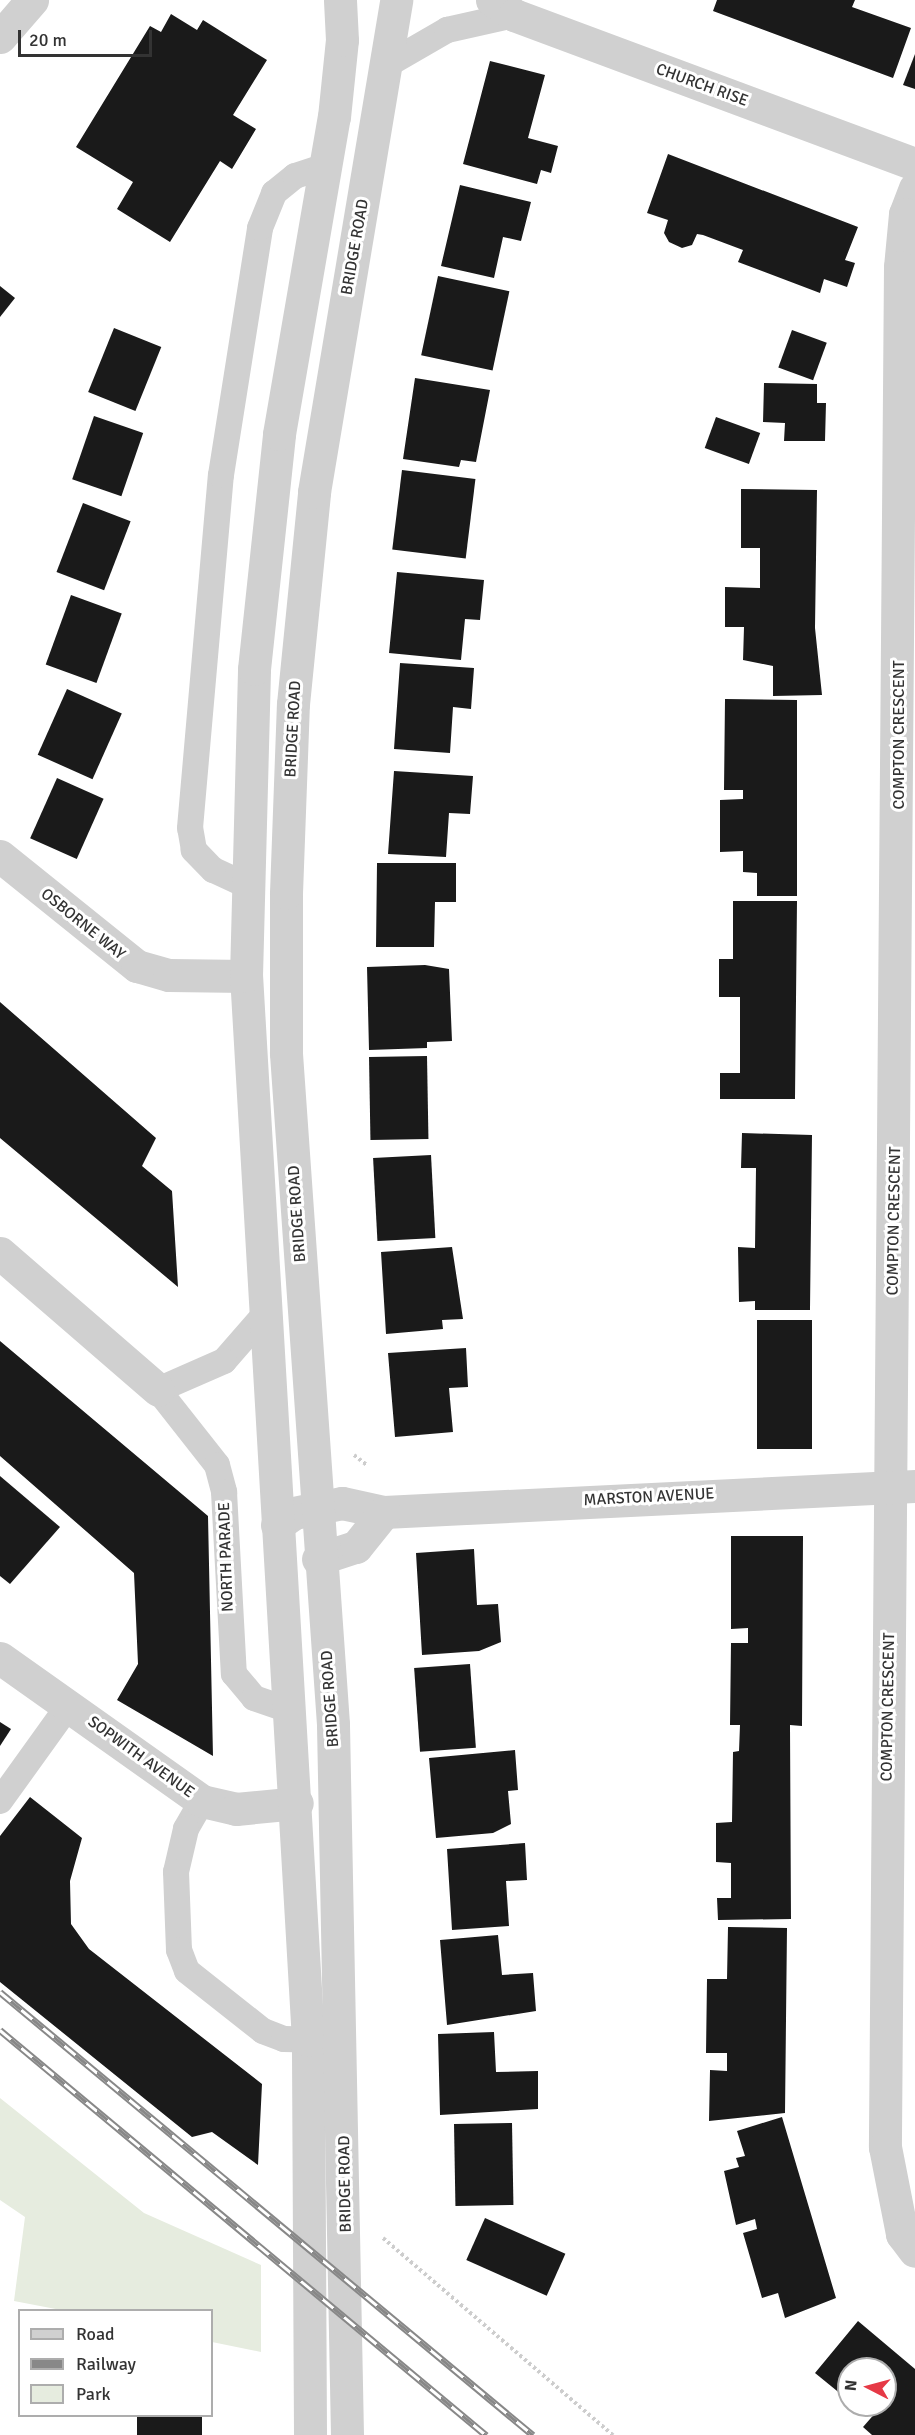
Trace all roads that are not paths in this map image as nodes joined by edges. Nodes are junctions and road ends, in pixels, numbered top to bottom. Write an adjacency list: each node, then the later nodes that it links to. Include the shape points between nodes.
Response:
1 (32, 0): 5 (street)
2 (340, 0): 8 (street, via 342,40)
3 (396, 0): 6 (street, BRIDGE ROAD)
4 (503, 8): 6 (lane, via 447,30); 7 (street, CHURCH RISE)
5 (0, 37)
6 (390, 63): 18 (street, BRIDGE ROAD, via 314,492 293,704 286,1053)
7 (915, 164)
8 (325, 165): 12 (street, via 279,434 255,657); 12 (lane, via 295,176 274,193 260,228 221,475 190,828 195,850 213,870)
9 (915, 188): 11 (street, COMPTON CRESCENT, via 905,214 900,267)
10 (0, 856): 13 (street, OSBORNE WAY, via 136,966 169,975)
11 (907, 860): 17 (street, COMPTON CRESCENT)
12 (248, 886): 13 (street)
13 (246, 976): 15 (street)
14 (0, 1253): 16 (street, NORTH PARADE)
15 (266, 1314): 16 (lane, via 224,1360); 20 (street)
16 (158, 1390): 24 (lane, NORTH PARADE, via 219,1474 234,1674 254,1698)
17 (903, 1486): 19 (street, MARSTON AVENUE); 30 (street, COMPTON CRESCENT, via 885,2147 902,2234)
18 (314, 1507): 19 (street, MARSTON AVENUE, via 342,1503); 20 (street, MARSTON AVENUE); 21 (street, BRIDGE ROAD)
19 (384, 1512): 21 (street, via 356,1547)
20 (277, 1525): 24 (street)
21 (318, 1559): 28 (street, BRIDGE ROAD, via 333,1724)
22 (0, 1658): 23 (street, SOPWITH AVENUE)
23 (69, 1705): 25 (lane); 26 (street, SOPWITH AVENUE)
24 (291, 1711): 27 (street)
25 (0, 1801)
26 (202, 1801): 27 (street, SOPWITH AVENUE, via 236,1809); 29 (lane, via 186,1829 176,1872 179,1950 187,1971 263,2031)
27 (297, 1803): 29 (street)
28 (341, 2039): 29 (lane); 32 (street, BRIDGE ROAD)
29 (308, 2040): 31 (street)
30 (915, 2251)
31 (310, 2435)
32 (347, 2435)

